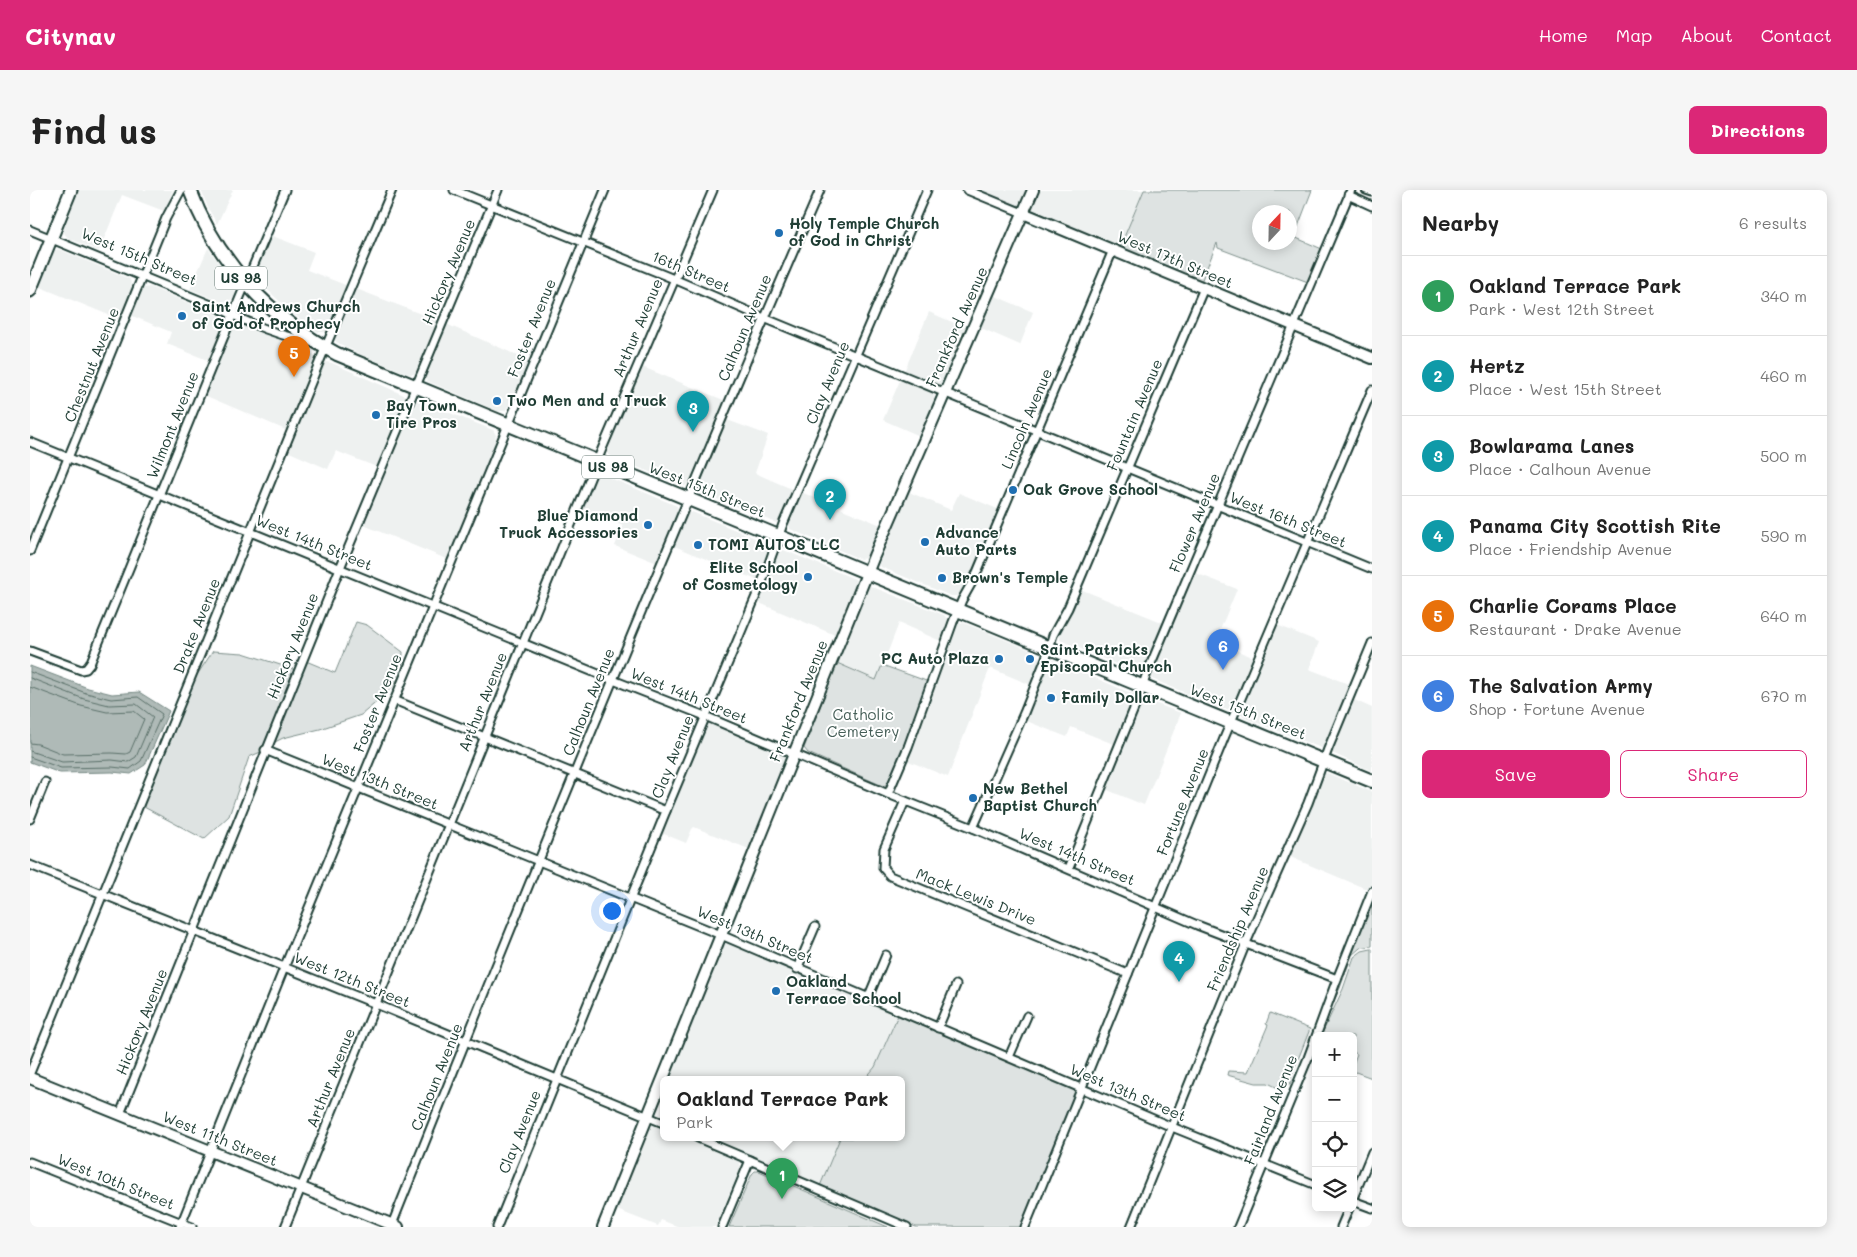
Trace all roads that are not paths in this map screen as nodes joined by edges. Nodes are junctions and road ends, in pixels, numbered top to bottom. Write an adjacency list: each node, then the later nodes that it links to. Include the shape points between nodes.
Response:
1 (71, 190): 21 (main road)
2 (181, 190): 24 (street, Chestnut Avenue)
3 (190, 190): 26 (highway, US 98, via 215,242)
4 (286, 190): 26 (street, Wilmont Avenue)
5 (392, 190): 32 (street, Drake Avenue)
6 (454, 190): 17 (street, 16th Street)
7 (498, 190): 17 (street, Hickory Avenue)
8 (604, 190): 22 (street, Foster Avenue)
9 (713, 190): 25 (street, Arthur Avenue)
10 (820, 190): 30 (street, Calhoun Avenue)
11 (927, 190): 33 (street, Clay Avenue)
12 (967, 190): 19 (street, West 17th Street)
13 (1033, 190): 19 (main road, Frankford Avenue)
14 (1366, 190): 15 (street)
15 (1372, 192)
16 (1350, 193): 18 (street); 31 (street, Flower Avenue)
17 (492, 206): 22 (street, 16th Street); 35 (street, Hickory Avenue)
18 (1372, 206)
19 (1023, 213): 23 (main road, West 17th Street); 37 (main road, Frankford Avenue)
20 (30, 230): 21 (street, West 15th Street)
21 (52, 239): 24 (street, West 15th Street); 28 (main road)
22 (582, 242): 25 (street, 16th Street); 38 (street, Foster Avenue)
23 (1113, 250): 27 (main road, West 17th Street); 39 (street, Lincoln Avenue)
24 (143, 276): 29 (street, West 15th Street); 41 (street, Chestnut Avenue)
25 (674, 279): 30 (street, 16th Street); 42 (street, Arthur Avenue)
26 (246, 283): 29 (street, Wilmont Avenue); 32 (highway, US 98, via 284,320)
27 (1204, 288): 31 (main road, West 17th Street); 43 (street, Fountain Avenue)
28 (30, 292)
29 (232, 315): 32 (street, West 15th Street, via 282,336); 44 (street, Wilmont Avenue)
30 (764, 318): 33 (street, 16th Street); 45 (street, Calhoun Avenue)
31 (1293, 325): 34 (main road, West 17th Street); 46 (street, Flower Avenue)
32 (322, 346): 35 (highway, West 15th Street / US 98); 47 (street, Drake Avenue)
33 (855, 356): 37 (street, 16th Street); 48 (street, Clay Avenue)
34 (1372, 358)
35 (415, 388): 38 (highway, West 15th Street / US 98); 51 (street, Hickory Avenue)
36 (1372, 390): 49 (street, Fortune Avenue)
37 (945, 393): 39 (street, West 16th Street); 53 (main road, Frankford Avenue)
38 (507, 425): 42 (highway, West 15th Street / US 98); 54 (street, Foster Avenue)
39 (1037, 430): 43 (street, West 16th Street); 55 (street, Lincoln Avenue)
40 (30, 442): 41 (street, West 14th Street)
41 (68, 458): 44 (street, West 14th Street); 50 (street, Chestnut Avenue)
42 (597, 462): 45 (highway, West 15th Street / US 98); 56 (street, Arthur Avenue)
43 (1127, 467): 46 (street, West 16th Street); 58 (street, Fountain Avenue)
44 (159, 495): 47 (street, West 14th Street); 59 (street, Wilmont Avenue, via 86,669 76,669)
45 (688, 499): 48 (highway, West 15th Street / US 98); 60 (street, Calhoun Avenue)
46 (1217, 506): 49 (street, West 16th Street); 61 (street, Flower Avenue)
47 (250, 532): 51 (street, West 14th Street); 83 (street, Drake Avenue)
48 (779, 536): 53 (highway, West 15th Street / US 98); 63 (street, Clay Avenue)
49 (1306, 542): 52 (street, West 16th Street); 64 (street, Fortune Avenue)
50 (30, 551)
51 (340, 568): 54 (street, West 14th Street); 66 (street, Hickory Avenue)
52 (1372, 569)
53 (867, 572): 55 (highway, West 15th Street / US 98); 67 (main road, Frankford Avenue)
54 (433, 606): 56 (street, West 14th Street); 62 (street, Foster Avenue)
55 (958, 610): 58 (highway, West 15th Street / US 98); 73 (street, Lincoln Avenue)
56 (522, 643): 60 (street, West 14th Street); 65 (street, Arthur Avenue)
57 (1372, 643): 68 (street, Friendship Avenue)
58 (1050, 648): 61 (highway, West 15th Street / US 98); 78 (street, Fountain Avenue)
59 (30, 651)
60 (613, 680): 63 (street, West 14th Street); 69 (street, Calhoun Avenue)
61 (1142, 686): 64 (highway, West 15th Street / US 98); 81 (street, Flower Avenue)
62 (394, 700): 65 (street); 72 (street, Foster Avenue)
63 (705, 716): 67 (street, West 14th Street); 75 (street, Clay Avenue)
64 (1231, 723): 68 (highway, West 15th Street / US 98); 85 (street, Fortune Avenue)
65 (484, 737): 69 (street); 77 (street, Arthur Avenue)
66 (265, 750): 72 (street, West 13th Street); 87 (street, Hickory Avenue)
67 (794, 753): 73 (street, West 14th Street); 88 (main road, Frankford Avenue)
68 (1323, 761): 70 (highway, West 15th Street / US 98); 89 (street, Friendship Avenue, via 1308,803)
69 (574, 774): 75 (street); 79 (street, Calhoun Avenue)
70 (1372, 781)
71 (45, 782): 76 (street)
72 (358, 787): 77 (street, West 13th Street); 91 (street, Foster Avenue)
73 (888, 794): 74 (street, West 14th Street)
74 (905, 801): 78 (street, West 14th Street); 93 (street, Mack Lewis Drive, via 882,856 883,868 890,876)
75 (666, 811): 84 (street, Clay Avenue)
76 (30, 819)
77 (448, 824): 79 (street, West 13th Street); 97 (street, Arthur Avenue)
78 (973, 828): 81 (street, West 14th Street)
79 (539, 861): 84 (street, West 13th Street); 100 (street, Calhoun Avenue)
80 (30, 865): 83 (street, West 12th Street)
81 (1069, 868): 85 (street, West 14th Street)
82 (1372, 891): 94 (street, Fairland Avenue)
83 (103, 895): 87 (street, West 12th Street); 102 (street, Drake Avenue)
84 (631, 898): 88 (street, West 13th Street); 105 (street, Clay Avenue)
85 (1156, 906): 89 (street, West 14th Street); 93 (street, Fortune Avenue)
86 (815, 927): 92 (street)
87 (193, 932): 91 (street, West 12th Street); 108 (street, Hickory Avenue)
88 (721, 935): 92 (street, West 13th Street); 103 (main road, Frankford Avenue)
89 (1246, 943): 94 (street, West 14th Street); 111 (street, Friendship Avenue)
90 (886, 955): 96 (street)
91 (284, 968): 97 (street, West 12th Street); 113 (street, Foster Avenue)
92 (798, 969): 96 (street, West 13th Street)
93 (1128, 974): 107 (street, Fortune Avenue)
94 (1337, 979): 117 (street, Fairland Avenue)
95 (956, 985): 99 (street)
96 (868, 998): 99 (street, West 13th Street)
97 (376, 1004): 100 (street, West 12th Street); 119 (street, Arthur Avenue)
98 (1027, 1016): 101 (street)
99 (938, 1028): 101 (street, West 13th Street)
100 (466, 1041): 105 (street, West 12th Street); 125 (street, Calhoun Avenue)
101 (1009, 1057): 107 (street, West 13th Street)
102 (30, 1074)
103 (664, 1076)
104 (30, 1078): 108 (main road, West 11th Street)
105 (557, 1078): 109 (street, West 12th Street); 128 (street, Clay Avenue)
106 (660, 1087): 109 (main road, Frankford Avenue)
107 (1082, 1088): 111 (street, West 13th Street); 132 (street, Fortune Avenue)
108 (120, 1114): 113 (main road, West 11th Street)
109 (648, 1117): 110 (street, West 12th Street); 129 (main road, Frankford Avenue)
110 (660, 1122)
111 (1172, 1127): 117 (street, West 13th Street); 133 (street, Friendship Avenue)
112 (705, 1141): 115 (street)
113 (210, 1151): 119 (main road, West 11th Street); 124 (street, Foster Avenue)
114 (1372, 1152): 120 (street)
115 (750, 1160): 130 (street); 131 (street)
116 (30, 1162): 124 (street, West 10th Street)
117 (1264, 1164): 118 (street, West 13th Street); 134 (street, Fairland Avenue)
118 (1312, 1183)
119 (301, 1188): 125 (main road, West 11th Street); 127 (street, Arthur Avenue)
120 (1357, 1189)
121 (1357, 1201): 122 (street)
122 (1372, 1208)
123 (1347, 1212): 135 (street)
124 (180, 1225): 126 (street, West 10th Street)
125 (394, 1226)
126 (192, 1227)
127 (285, 1227)
128 (497, 1227)
129 (603, 1227)
130 (722, 1227)
131 (907, 1227)
132 (1025, 1227)
133 (1130, 1227)
134 (1238, 1227)
135 (1341, 1227)

